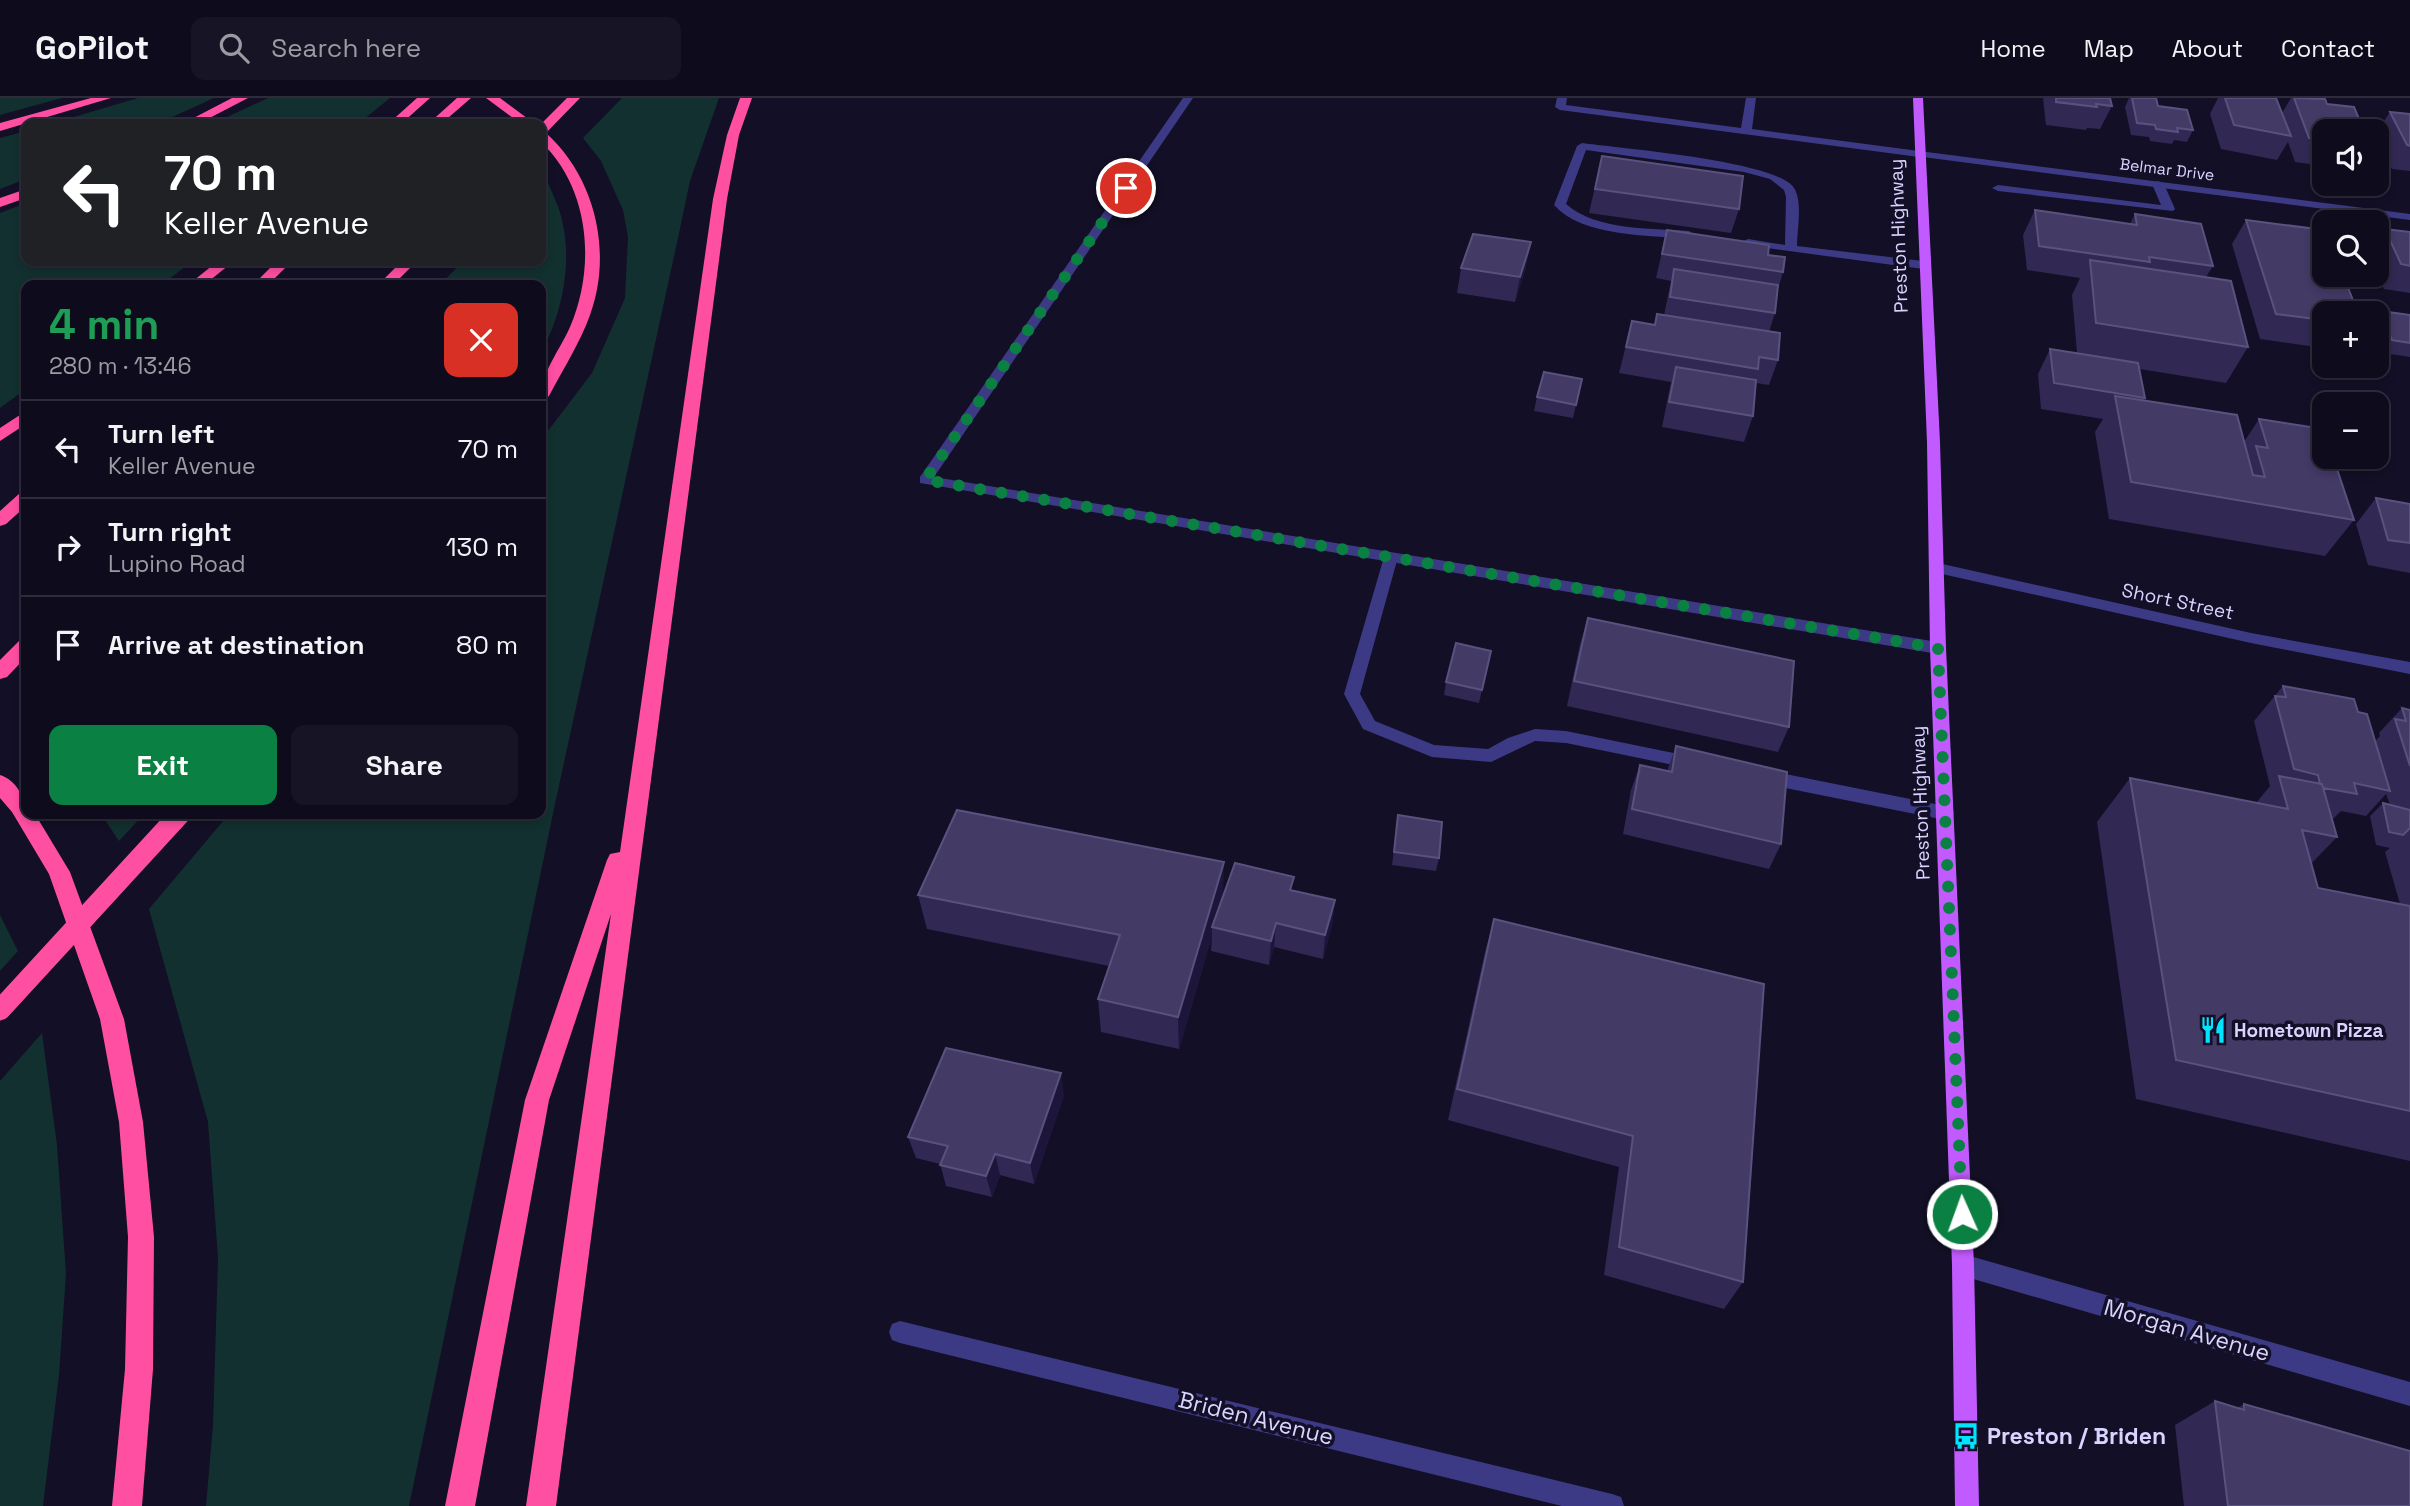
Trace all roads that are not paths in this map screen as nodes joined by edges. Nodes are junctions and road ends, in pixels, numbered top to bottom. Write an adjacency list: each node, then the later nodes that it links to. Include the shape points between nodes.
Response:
1 (105, 98): 12 (highway)
2 (242, 98): 13 (highway)
3 (424, 98): 14 (highway)
4 (465, 98): 15 (highway)
5 (492, 98): 16 (highway)
6 (574, 98): 19 (highway)
7 (747, 98): 53 (highway, via 733,135 720,199)
8 (1188, 98): 43 (street, via 925,480)
9 (1562, 98): 20 (street, Belmar Drive, via 1560,107)
10 (1751, 98): 20 (street)
11 (1918, 98): 22 (main road, Preston Highway)
12 (29, 119)
13 (198, 119)
14 (400, 119)
15 (440, 119)
16 (521, 119)
17 (21, 121): 18 (highway)
18 (0, 127)
19 (546, 128)
20 (1746, 131): 22 (street, Belmar Drive)
21 (546, 139): 38 (highway, via 570,167 586,207 591,246 590,289 570,344)
22 (1919, 154): 23 (street, Belmar Drive); 31 (main road, Preston Highway)
23 (2158, 184): 24 (street, via 2169,209); 27 (street, Belmar Drive)
24 (1998, 188)
25 (21, 195): 26 (highway)
26 (0, 203)
27 (2410, 217)
28 (1697, 236): 30 (street, via 1596,223 1567,214 1560,205 1562,195 1582,146 1774,177 1789,188 1792,197)
29 (1737, 242): 30 (street)
30 (1791, 248): 31 (street)
31 (1923, 265): 44 (main road, Preston Highway)
32 (220, 266): 35 (highway)
33 (280, 266): 36 (highway)
34 (405, 266): 37 (highway)
35 (202, 280)
36 (265, 280)
37 (390, 280)
38 (546, 387)
39 (21, 420): 40 (highway)
40 (0, 436)
41 (21, 501): 42 (highway)
42 (0, 520)
43 (1391, 557): 45 (street); 49 (street, via 1352,694 1369,725 1432,751 1491,755 1535,735)
44 (1938, 568): 45 (main road, Preston Highway); 47 (street, Short Street, via 2239,636)
45 (1938, 648): 54 (main road, Preston Highway)
46 (21, 651): 48 (highway)
47 (2410, 668)
48 (0, 672)
49 (1715, 767)
50 (1742, 773): 54 (street)
51 (0, 783): 52 (highway)
52 (21, 809)
53 (635, 812): 62 (highway, via 537,1100); 63 (highway)
54 (1945, 813): 58 (main road, Preston Highway)
55 (27, 819): 61 (highway, via 59,872 112,1019 131,1122 141,1237 139,1369)
56 (175, 819): 57 (highway, bridge)
57 (0, 1010)
58 (1964, 1265): 60 (street, Morgan Avenue); 65 (main road, Preston Highway)
59 (900, 1332): 64 (street, Briden Avenue)
60 (2410, 1394)
61 (127, 1506)
62 (460, 1506)
63 (541, 1506)
64 (1612, 1506)
65 (1967, 1506)

